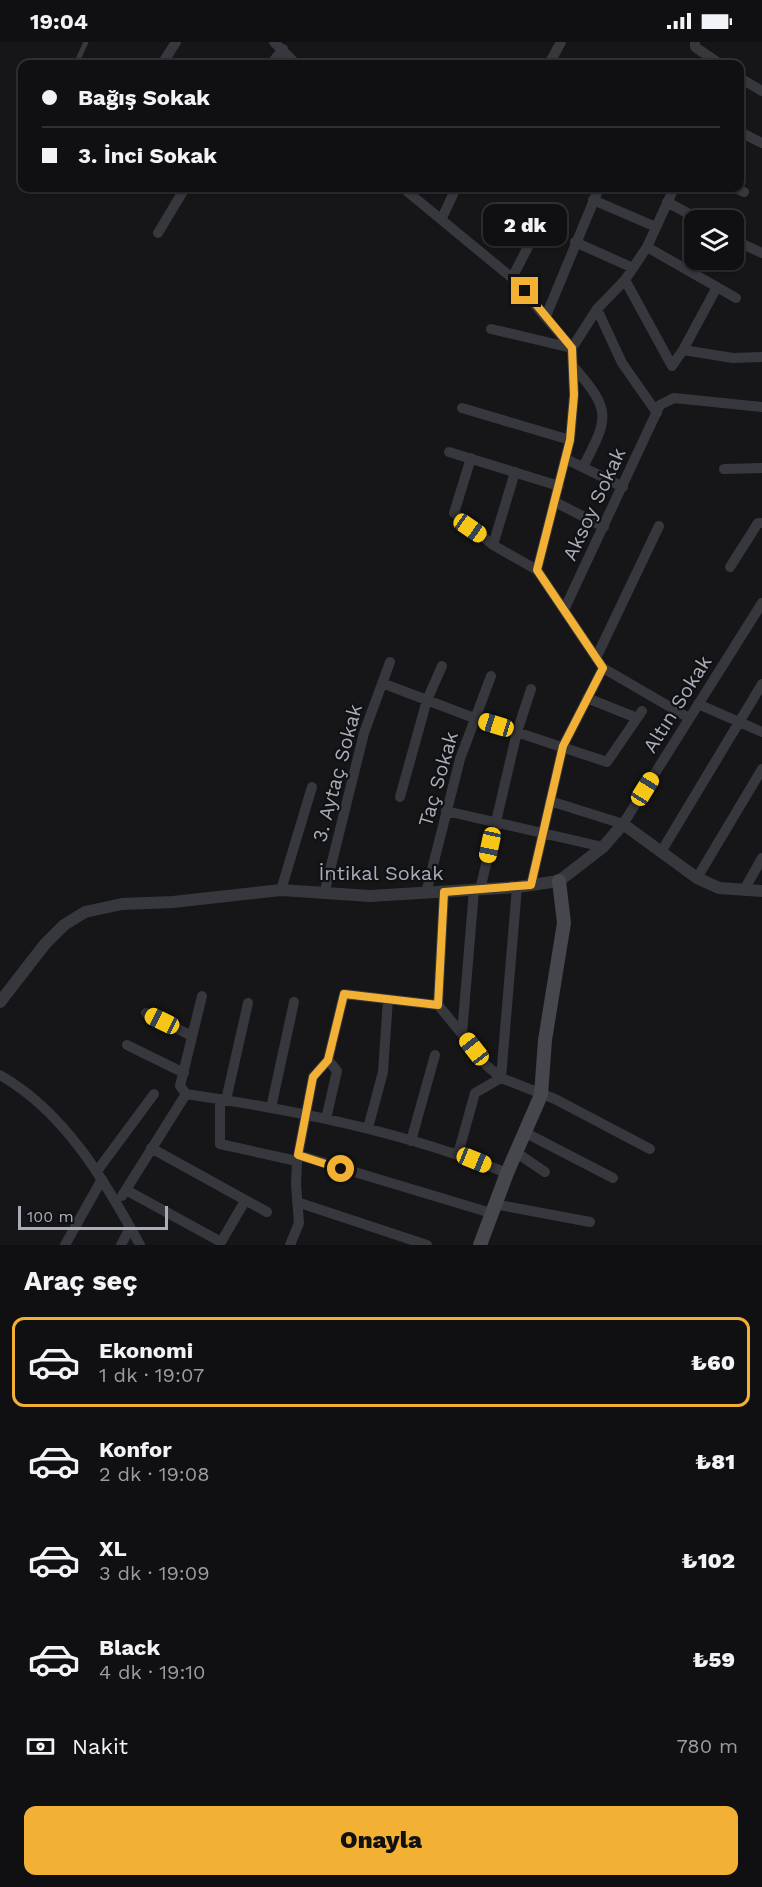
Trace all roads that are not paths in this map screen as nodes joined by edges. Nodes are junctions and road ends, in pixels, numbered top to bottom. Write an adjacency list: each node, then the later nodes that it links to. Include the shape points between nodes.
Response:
1 (86, 42): 6 (lane)
2 (176, 42): 7 (street)
3 (561, 42): 10 (street)
4 (695, 44): 11 (street)
5 (278, 46): 8 (street); 9 (street)
6 (78, 60)
7 (165, 60)
8 (273, 60)
9 (292, 60)
10 (551, 60)
11 (715, 60)
12 (744, 80): 13 (street)
13 (762, 91)
14 (744, 134): 15 (street)
15 (762, 143)
16 (182, 192): 26 (street)
17 (410, 192): 24 (street)
18 (454, 192): 24 (street)
19 (597, 192): 21 (street)
20 (672, 192): 22 (street)
21 (593, 200): 25 (street); 28 (street)
22 (668, 202): 23 (street); 25 (street)
23 (684, 211)
24 (442, 219): 33 (street)
25 (656, 227): 30 (street)
26 (158, 233)
27 (531, 241): 33 (street)
28 (575, 242): 32 (street); 38 (street)
29 (744, 245): 31 (street)
30 (647, 247): 32 (street); 35 (street)
31 (762, 253)
32 (633, 268): 34 (street)
33 (512, 278): 38 (street)
34 (625, 280): 37 (street); 41 (street, via 672,366)
35 (717, 287): 36 (street); 41 (street)
36 (736, 298)
37 (597, 309): 40 (street); 46 (street, via 622,363)
38 (546, 316): 40 (street)
39 (491, 328): 40 (street)
40 (572, 348): 43 (street)
41 (683, 350): 42 (street, via 733,358)
42 (762, 357)
43 (573, 366): 47 (street); 51 (street, via 592,388 604,418 601,433)
44 (762, 407): 46 (street, via 674,398 665,401)
45 (462, 408): 47 (street)
46 (657, 412): 56 (street, Aksoy Sokak)
47 (570, 440): 50 (street)
48 (449, 452): 49 (street)
49 (471, 458): 54 (street); 61 (street, via 454,513)
50 (566, 459): 51 (street); 55 (street)
51 (583, 467): 56 (street)
52 (762, 468): 53 (street)
53 (724, 470)
54 (515, 472): 55 (street); 61 (street)
55 (559, 486): 57 (street)
56 (622, 487): 60 (street, Aksoy Sokak)
57 (555, 502): 60 (street); 63 (street)
58 (762, 523): 62 (street)
59 (659, 526): 67 (street)
60 (604, 527): 65 (street, Aksoy Sokak)
61 (493, 545): 63 (street)
62 (730, 567)
63 (537, 570): 65 (street)
64 (762, 603): 75 (street, Altın Sokak)
65 (564, 610): 67 (street)
66 (390, 662): 70 (street, 3. Aytaç Sokak)
67 (599, 663): 73 (street); 77 (street)
68 (442, 666): 74 (street, Taç Sokak)
69 (491, 676): 76 (street, Taç Sokak)
70 (382, 683): 74 (street); 103 (street, 3. Aytaç Sokak, via 364,733)
71 (762, 684): 78 (street)
72 (531, 689): 79 (street)
73 (588, 698): 81 (street); 81 (street, via 640,714 608,762)
74 (427, 700): 76 (street); 84 (street, Taç Sokak)
75 (698, 704): 77 (street, Altın Sokak); 78 (street)
76 (474, 718): 79 (street); 86 (street, Taç Sokak)
77 (689, 718): 88 (street, Altın Sokak)
78 (740, 721): 80 (street); 91 (street)
79 (518, 732): 81 (street); 87 (street)
80 (762, 732)
81 (563, 746): 85 (street)
82 (762, 770): 93 (street)
83 (312, 788): 97 (street)
84 (400, 797)
85 (550, 801): 88 (street); 89 (street)
86 (446, 811): 87 (street); 102 (street, Taç Sokak)
87 (495, 823): 89 (street); 98 (street)
88 (623, 824): 90 (street, İntikal Sokak); 91 (street)
89 (542, 834): 90 (street); 95 (street)
90 (603, 847): 94 (street, İntikal Sokak)
91 (661, 852): 93 (street)
92 (762, 858): 99 (street)
93 (697, 878): 99 (street, via 719,888)
94 (559, 881): 95 (street, İntikal Sokak); 121 (main road, via 564,923 545,1040)
95 (531, 885): 96 (street, İntikal Sokak)
96 (517, 887): 98 (street, İntikal Sokak); 118 (street)
97 (282, 890): 103 (street, İntikal Sokak); 106 (street, İntikal Sokak, via 122,904 86,912 63,925)
98 (477, 890): 101 (street, İntikal Sokak); 111 (street)
99 (744, 890): 100 (street)
100 (762, 891)
101 (444, 892): 102 (street, İntikal Sokak); 109 (street)
102 (426, 893): 103 (street, İntikal Sokak)
103 (324, 894)
104 (202, 996): 112 (street)
105 (388, 999): 109 (street); 115 (street, via 344,994); 126 (street, via 383,1072)
106 (0, 1002)
107 (294, 1002): 123 (street)
108 (248, 1003): 122 (street)
109 (438, 1005): 111 (street)
110 (146, 1013): 112 (street)
111 (462, 1034): 118 (street)
112 (192, 1036): 116 (street)
113 (127, 1045): 116 (street)
114 (435, 1055): 128 (street)
115 (328, 1060): 124 (street, via 313,1077); 125 (street, via 337,1071)
116 (184, 1073): 120 (street, via 180,1086)
117 (0, 1075): 136 (street, via 52,1117)
118 (501, 1078): 121 (street); 132 (street, via 475,1093)
119 (154, 1094): 136 (street)
120 (186, 1094): 122 (street); 129 (street)
121 (542, 1095): 127 (main road); 130 (street, via 555,1098)
122 (223, 1100): 123 (street); 133 (street, via 220,1144)
123 (271, 1108): 124 (street)
124 (306, 1114): 125 (street); 133 (street)
125 (326, 1119): 126 (street)
126 (368, 1128): 128 (street)
127 (526, 1133): 131 (main road); 137 (street)
128 (411, 1141): 132 (street)
129 (151, 1148): 138 (street); 139 (street)
130 (650, 1149)
131 (516, 1153): 134 (street); 135 (main road)
132 (458, 1154): 135 (street)
133 (298, 1158): 140 (street); 142 (street)
134 (545, 1172)
135 (507, 1173): 142 (main road)
136 (100, 1175): 141 (street); 146 (street)
137 (614, 1178)
138 (126, 1190): 139 (street, via 220,1242); 141 (street)
139 (245, 1201): 143 (street)
140 (297, 1202): 149 (street, via 299,1222); 150 (street)
141 (117, 1205): 145 (street)
142 (492, 1209): 144 (street); 151 (main road)
143 (267, 1212)
144 (590, 1222)
145 (130, 1228): 147 (street); 148 (street)
146 (65, 1245)
147 (121, 1245)
148 (140, 1245)
149 (290, 1245)
150 (427, 1245)
151 (480, 1245)

